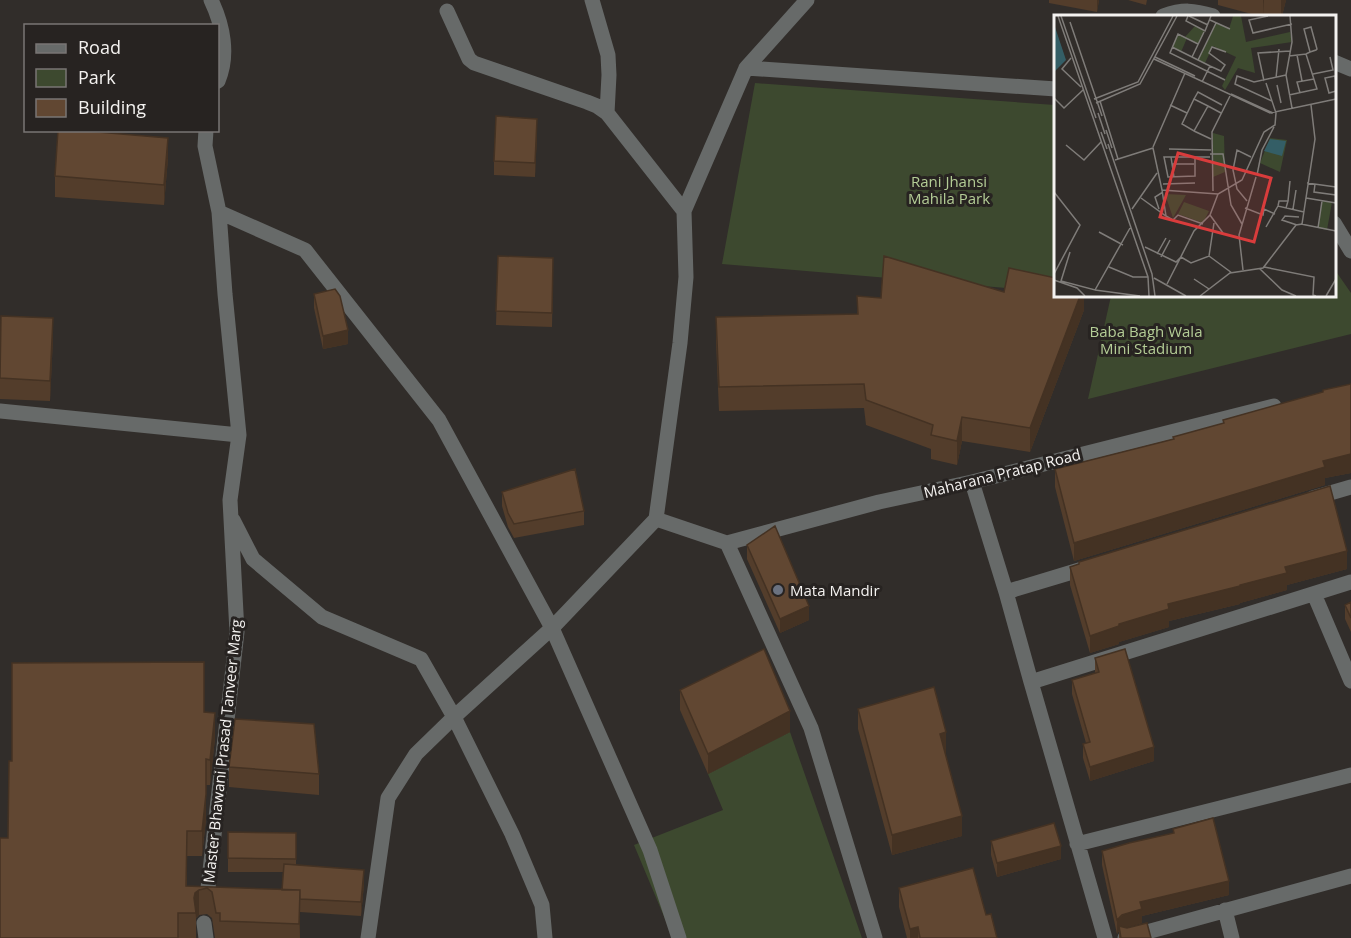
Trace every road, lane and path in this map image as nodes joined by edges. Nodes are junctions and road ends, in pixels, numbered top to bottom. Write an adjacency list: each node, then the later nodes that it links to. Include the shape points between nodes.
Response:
1 (211, 0): 10 (street, via 224,45)
2 (592, 0): 12 (street, via 608,55)
3 (807, 0): 8 (street)
4 (447, 11): 12 (street, via 474,63 587,102)
5 (1166, 15): 6 (street, via 1197,11)
6 (1210, 15)
7 (1336, 62): 9 (street)
8 (746, 68): 11 (street); 15 (street)
9 (1351, 69)
10 (219, 78)
11 (1054, 89)
12 (607, 113): 15 (street)
13 (206, 132): 14 (street, Master Bhawani Prasad Tanveer Marg, via 205,146)
14 (219, 212): 20 (street, Master Bhawani Prasad Tanveer Marg); 31 (street, via 306,250 439,420)
15 (684, 212): 25 (street, via 686,277 680,343)
16 (1336, 225): 17 (street)
17 (1351, 252)
18 (1289, 402): 21 (street, Maharana Pratap Road)
19 (0, 411): 20 (street)
20 (239, 435): 24 (street, Master Bhawani Prasad Tanveer Marg)
21 (972, 482): 26 (street, Maharana Pratap Road, via 879,502); 29 (street)
22 (1350, 488): 23 (street)
23 (1304, 501)
24 (231, 514): 34 (street, via 253,559 322,617 421,659); 38 (street, Master Bhawani Prasad Tanveer Marg, via 237,632)
25 (656, 519): 26 (street); 31 (street)
26 (727, 543): 43 (street, via 811,728)
27 (1097, 564): 29 (street)
28 (1351, 582): 30 (street)
29 (1006, 592): 33 (street)
30 (1314, 594): 32 (street); 33 (street)
31 (552, 628): 34 (street); 42 (street, via 650,850)
32 (1351, 681)
33 (1031, 682): 36 (street)
34 (454, 717): 40 (street, via 416,754 388,798); 41 (street, via 542,905)
35 (1351, 775): 36 (street)
36 (1077, 844): 44 (street)
37 (1351, 876): 39 (street)
38 (207, 897)
39 (1225, 910): 45 (street); 46 (street)
40 (368, 938)
41 (545, 938)
42 (679, 938)
43 (875, 938)
44 (1105, 938)
45 (1125, 938)
46 (1232, 938)

